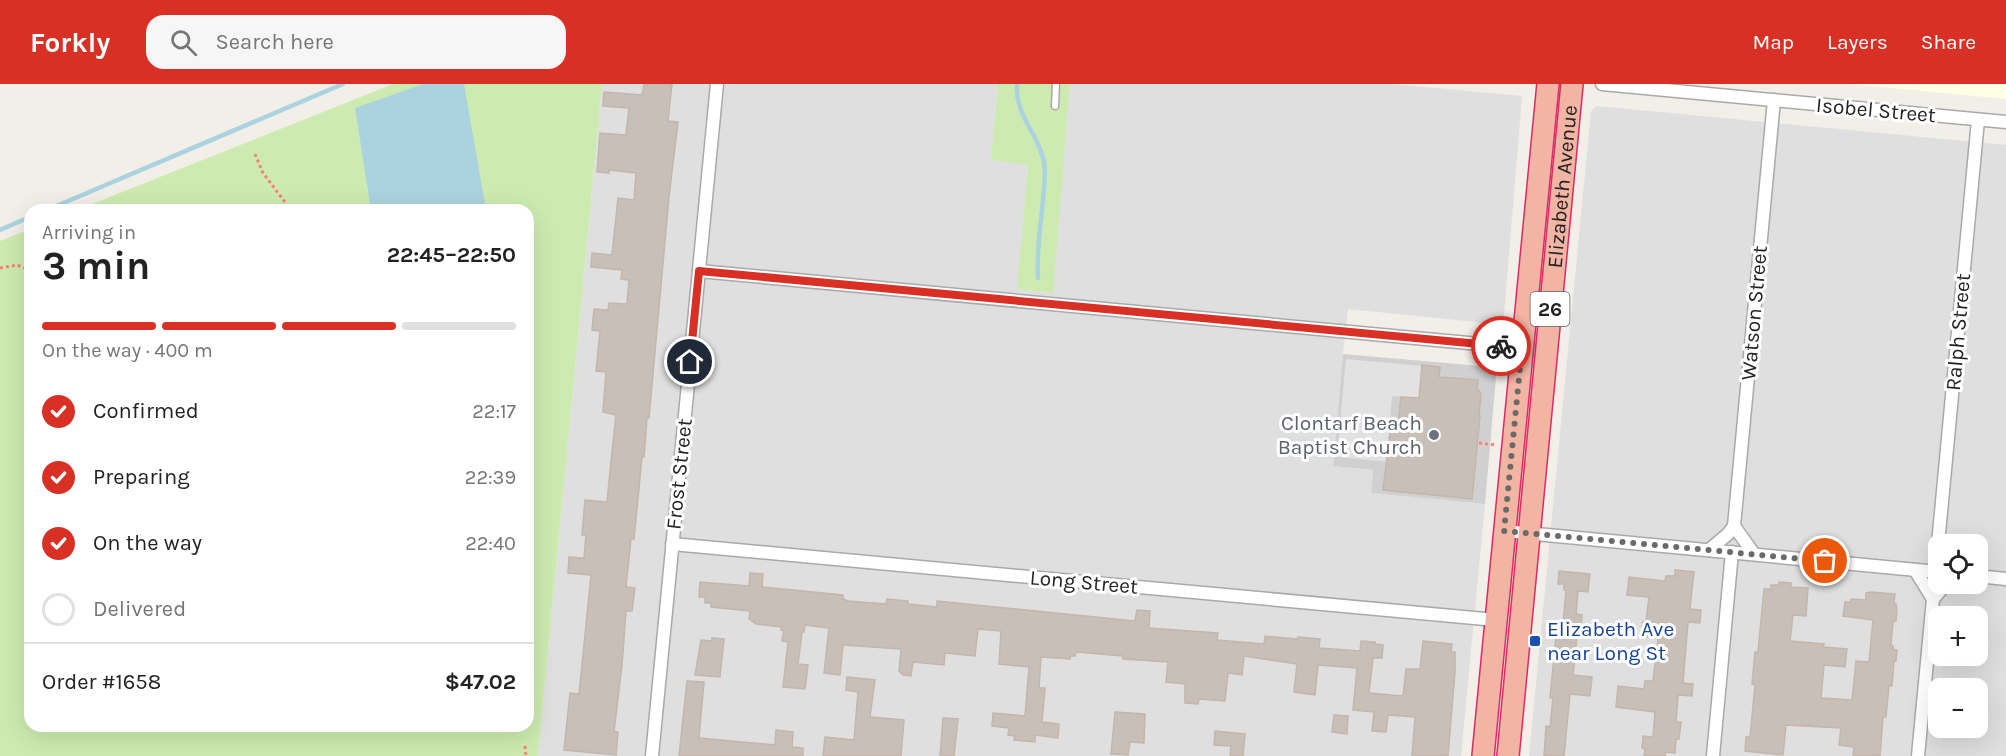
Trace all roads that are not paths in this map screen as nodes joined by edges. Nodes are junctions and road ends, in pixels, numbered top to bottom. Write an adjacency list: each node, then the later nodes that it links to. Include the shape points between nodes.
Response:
1 (717, 84): 10 (street, Frost Street)
2 (1056, 84): 7 (lane)
3 (1548, 84): 11 (highway, Elizabeth Avenue / 26)
4 (1572, 84): 14 (highway, Elizabeth Avenue / 26)
5 (1602, 84): 6 (street, Isobel Street)
6 (1774, 100): 8 (street, Isobel Street); 12 (street, Watson Street)
7 (1054, 106)
8 (1978, 120): 9 (street, Isobel Street); 15 (street, Ralph Street)
9 (2006, 122)
10 (699, 271): 11 (street); 16 (street, Frost Street)
11 (1522, 348): 13 (highway, Elizabeth Avenue / 26)
12 (1734, 526): 17 (street); 19 (street)
13 (1504, 531): 14 (street); 26 (highway, Elizabeth Avenue / 26)
14 (1528, 534): 17 (street); 29 (highway, Elizabeth Avenue / 26)
15 (1939, 534)
16 (672, 544): 26 (street, Long Street); 27 (street, Frost Street)
17 (1708, 550): 18 (street)
18 (1731, 552): 19 (street); 30 (street)
19 (1754, 554): 20 (street)
20 (1915, 570): 21 (street); 25 (street)
21 (1928, 571)
22 (1988, 577): 23 (street)
23 (2006, 579)
24 (1937, 594): 25 (street)
25 (1933, 599): 31 (street)
26 (1496, 620): 28 (highway, Elizabeth Avenue / 26)
27 (652, 756)
28 (1483, 756)
29 (1508, 756)
30 (1713, 756)
31 (1918, 756)

